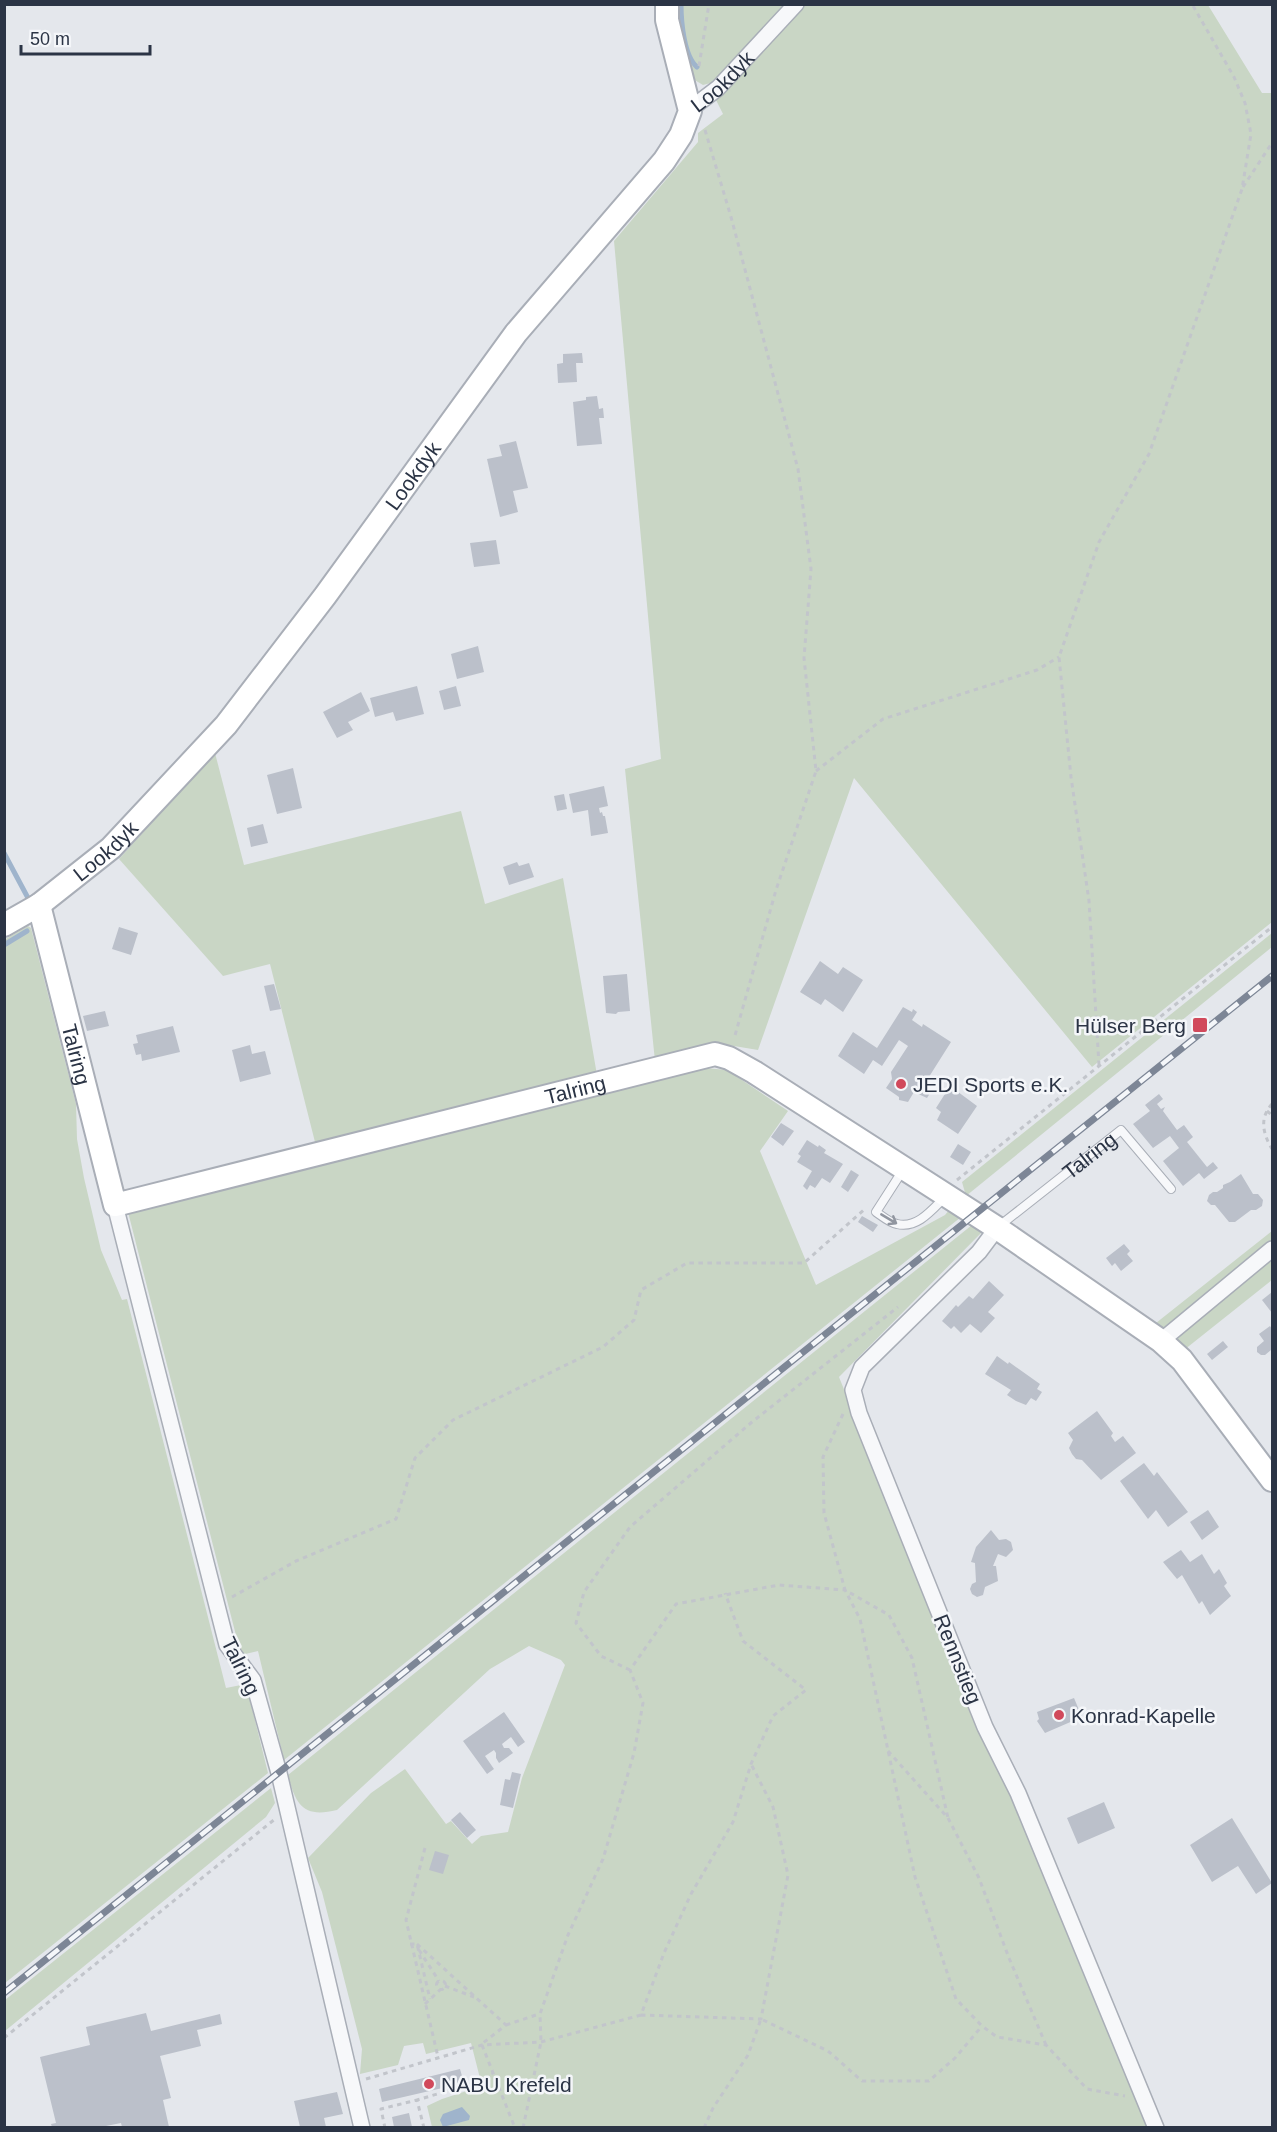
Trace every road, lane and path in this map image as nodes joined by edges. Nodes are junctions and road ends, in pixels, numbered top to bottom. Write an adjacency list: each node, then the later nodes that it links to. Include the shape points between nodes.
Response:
1 (667, 4): 6 (street, via 667,20)
2 (709, 4): 5 (path)
3 (796, 4): 6 (street, Lookdyk, via 718,88)
4 (1192, 4): 8 (path, via 1245,102 1251,134)
5 (698, 73)
6 (690, 111): 10 (path, via 698,112 705,129 798,469 811,569 804,658); 11 (street, Lookdyk, via 681,135 664,161 516,333 226,725 111,848)
7 (1272, 143): 8 (path)
8 (1242, 189): 9 (path, via 1149,454 1099,542)
9 (1059, 657): 10 (path, via 1037,670 883,719); 15 (path, via 1089,901)
10 (816, 771): 14 (path, via 776,890)
11 (39, 905): 12 (street, Lookdyk); 23 (street, Talring)
12 (4, 925)
13 (1272, 927): 15 (path)
14 (729, 1058): 20 (street, Talring); 23 (street, Talring, via 715,1054 697,1058)
15 (1099, 1065): 22 (path, via 961,1176)
16 (1272, 1104): 17 (path)
17 (1267, 1111): 18 (path); 19 (path, via 1263,1128)
18 (1272, 1115)
19 (1272, 1149)
20 (904, 1169): 22 (street, Talring); 24 (lane)
21 (1171, 1189): 25 (lane, Talring, via 1121,1130)
22 (945, 1196): 24 (lane, one-way to 22, via 895,1224 911,1224 925,1217); 25 (street, Talring)
23 (115, 1205): 33 (street, Talring)
24 (876, 1212): 33 (path, via 865,1208 804,1263 687,1263 641,1290 634,1320 603,1347 453,1420 415,1458 396,1519 296,1561)
25 (997, 1228): 28 (street, Talring); 29 (street, via 979,1252 862,1367)
26 (1272, 1249): 28 (street)
27 (906, 1302): 34 (path, via 752,1422 630,1527 584,1592 576,1623 601,1656)
28 (1161, 1341): 30 (street, Talring, via 1182,1360)
29 (853, 1390): 31 (path, via 823,1457 824,1513); 60 (street, Rennstieg, via 986,1727 1018,1793)
30 (1272, 1480)
31 (845, 1590): 32 (path, via 779,1585); 35 (path, via 860,1619); 38 (path, via 889,1615 912,1658)
32 (725, 1593): 34 (path, via 675,1604); 36 (path, via 743,1641 806,1690 773,1716)
33 (217, 1605): 37 (street, Talring, via 227,1645 253,1680)
34 (630, 1670): 48 (path, via 643,1703 634,1753 603,1859 568,1935)
35 (888, 1751): 38 (path); 52 (path, via 915,1877 956,1999)
36 (751, 1764): 49 (path, via 733,1821 691,1894); 50 (path, via 773,1807 788,1875)
37 (288, 1809): 53 (path); 59 (street, Talring)
38 (948, 1818): 56 (path, via 979,1878)
39 (424, 1848): 40 (path, via 406,1920)
40 (410, 1944): 41 (path); 47 (path)
41 (417, 1946): 42 (path); 45 (path); 46 (path)
42 (439, 1981): 43 (path); 44 (path)
43 (445, 1986): 44 (path); 45 (path)
44 (441, 1989): 46 (path)
45 (477, 1998): 51 (path)
46 (430, 1999): 47 (path)
47 (425, 2004): 57 (path)
48 (540, 2014): 51 (path); 54 (path)
49 (641, 2014): 50 (path); 54 (path)
50 (761, 2019): 52 (path, via 828,2051 862,2081 929,2081 956,2058); 67 (path, via 748,2055)
51 (507, 2025): 55 (path)
52 (982, 2026): 56 (path, via 997,2037)
53 (4, 2038)
54 (541, 2042): 55 (path); 66 (path)
55 (482, 2044): 57 (path); 58 (path)
56 (1046, 2045): 60 (path, via 1087,2089)
57 (438, 2057): 59 (path)
58 (492, 2074): 61 (path); 65 (path)
59 (351, 2084): 62 (street, Talring)
60 (1144, 2099): 68 (street, Rennstieg)
61 (417, 2100): 63 (path, via 381,2109); 64 (path)
62 (362, 2127)
63 (385, 2127)
64 (424, 2127)
65 (515, 2127)
66 (523, 2127)
67 (704, 2127)
68 (1156, 2127)

